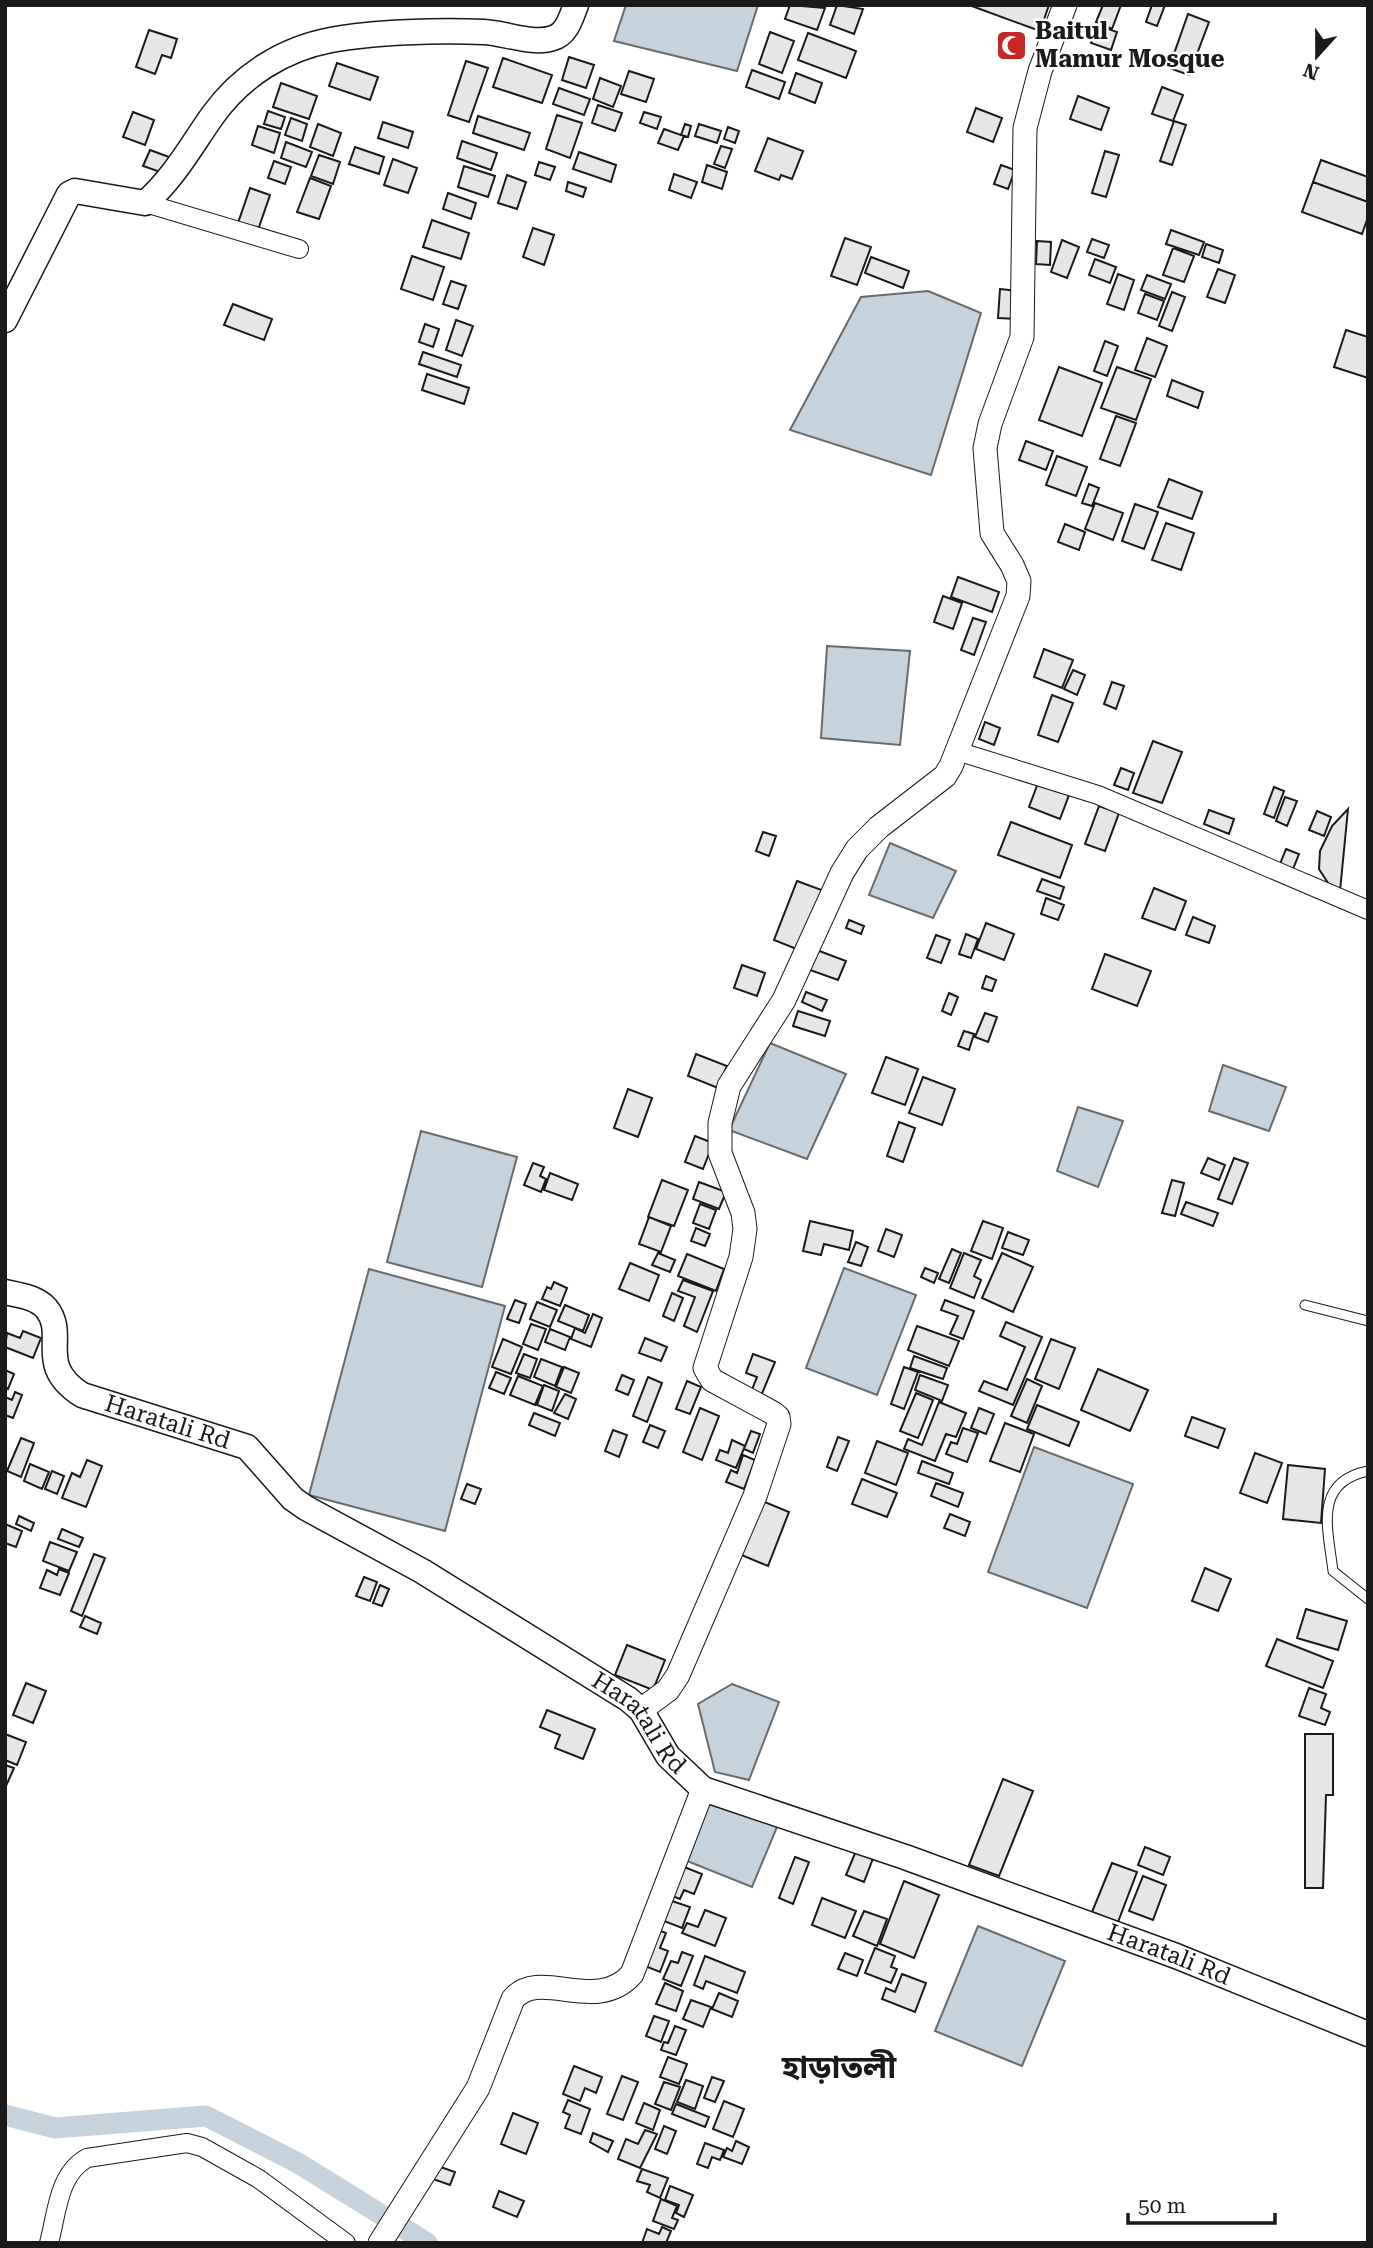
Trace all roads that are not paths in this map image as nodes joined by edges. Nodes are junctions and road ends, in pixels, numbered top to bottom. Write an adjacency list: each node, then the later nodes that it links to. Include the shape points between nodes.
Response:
1 (576, 5): 3 (main road, via 563,33 551,39 484,33 384,35 298,48 239,84 176,172)
2 (1065, 5): 6 (street, via 1025,128 1022,337 985,448 992,533 1019,581 1018,596)
3 (145, 203): 4 (street); 5 (main road, via 75,191 69,194)
4 (299, 249)
5 (5, 320)
6 (957, 751): 7 (street, via 1098,795); 13 (street, via 945,776 857,849 784,1000 729,1086 723,1104 720,1153 745,1229 741,1257 705,1368 712,1380 773,1413 779,1424 755,1496 678,1675 668,1690)
7 (1368, 910)
8 (5, 1292): 13 (main road, Haratali Rd, via 46,1308 58,1374 64,1384 82,1395 247,1447 306,1508 422,1571)
9 (1305, 1305): 10 (lane)
10 (1368, 1321)
11 (1368, 1471): 12 (lane, via 1348,1474 1335,1487 1326,1519 1333,1571)
12 (1368, 1598)
13 (641, 1710): 14 (main road, Haratali Rd, via 668,1756)
14 (703, 1789): 15 (main road, Haratali Rd, via 1176,1956); 18 (street, via 632,1974 607,1991 530,1987 520,1991 478,2088)
15 (1368, 2034)
16 (49, 2243): 17 (street, via 63,2187 76,2164 87,2158 187,2143 223,2156)
17 (346, 2243)
18 (380, 2243)

